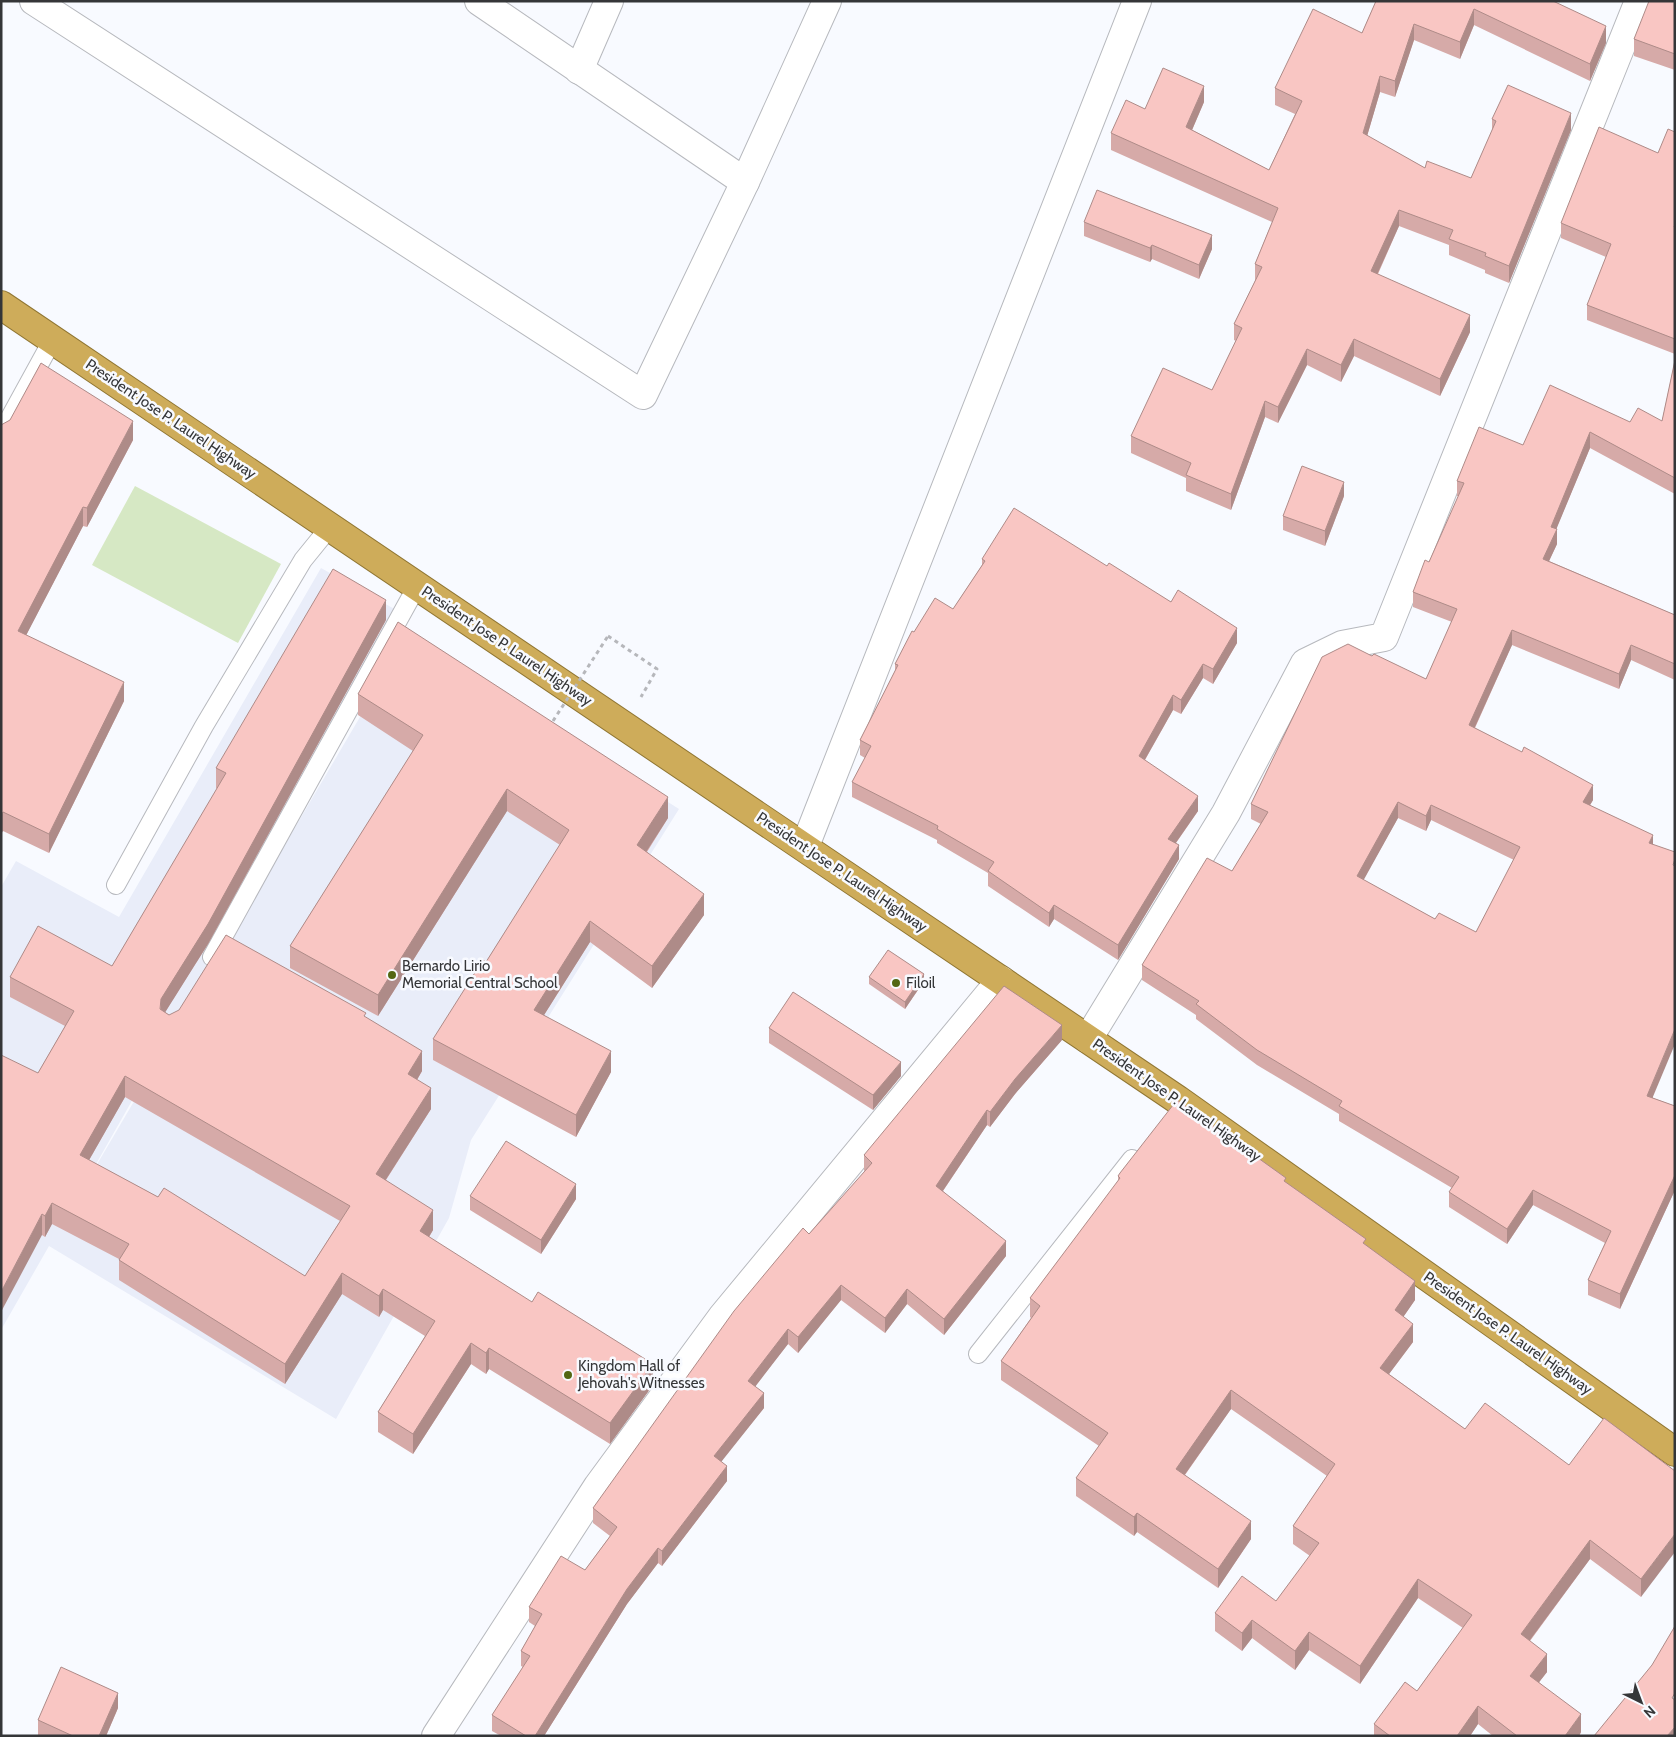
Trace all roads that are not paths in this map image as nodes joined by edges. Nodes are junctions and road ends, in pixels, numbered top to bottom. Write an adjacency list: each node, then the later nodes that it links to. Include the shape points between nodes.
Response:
1 (34, 1): 8 (street, via 643,395)
2 (479, 1): 7 (street)
3 (609, 1): 7 (street)
4 (827, 1): 8 (street)
5 (1137, 1): 14 (street)
6 (1639, 1): 20 (street, via 1384,637 1342,645 1305,663 1226,813)
7 (580, 70): 8 (street)
8 (745, 182)
9 (1, 305): 10 (highway, President Jose P. Laurel Highway)
10 (53, 339): 11 (lane); 12 (highway, President Jose P. Laurel Highway)
11 (1, 434)
12 (329, 528): 13 (highway, President Jose P. Laurel Highway); 15 (lane, via 303,560 209,718)
13 (417, 586): 14 (highway, President Jose P. Laurel Highway); 16 (lane)
14 (805, 846): 19 (highway, President Jose P. Laurel Highway)
15 (116, 885)
16 (222, 942): 17 (lane); 18 (lane)
17 (239, 952)
18 (201, 975)
19 (1001, 980): 20 (highway, President Jose P. Laurel Highway); 24 (street, via 722,1317 598,1486)
20 (1088, 1039): 23 (highway, President Jose P. Laurel Highway, via 1172,1107)
21 (1142, 1146): 22 (lane)
22 (978, 1354)
23 (1675, 1452)
24 (436, 1736)

